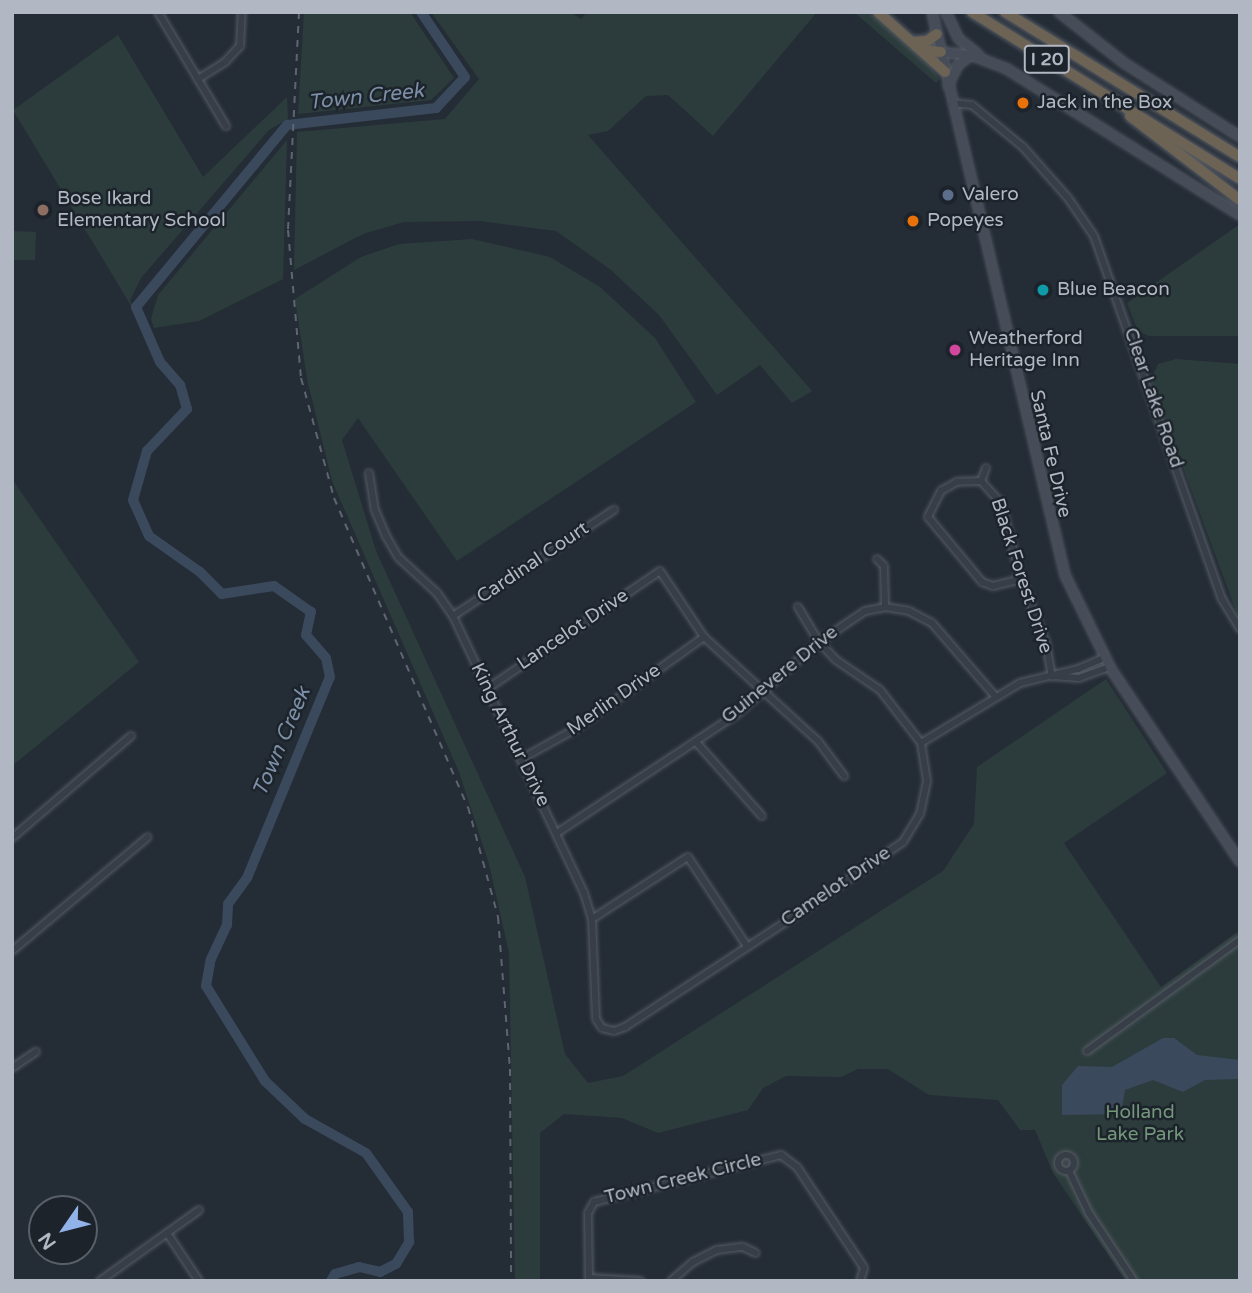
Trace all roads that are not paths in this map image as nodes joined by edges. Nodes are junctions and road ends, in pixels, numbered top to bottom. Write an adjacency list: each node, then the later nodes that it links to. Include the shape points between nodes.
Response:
1 (158, 12): 16 (street)
2 (242, 12): 16 (street, via 240,46)
3 (878, 12): 10 (highway)
4 (932, 12): 9 (main road, Santa Fe Drive)
5 (946, 12): 14 (main road, via 951,29)
6 (972, 12): 19 (highway, I 20)
7 (1004, 12): 22 (highway, I 20)
8 (1059, 12): 21 (main road, via 1124,63)
9 (937, 34): 10 (highway, via 921,43); 12 (main road, Santa Fe Drive)
10 (912, 41): 11 (highway)
11 (922, 50): 12 (highway); 15 (highway)
12 (941, 52): 13 (main road); 15 (main road, Santa Fe Drive)
13 (971, 55): 14 (main road); 17 (main road, via 958,65)
14 (989, 61): 25 (main road)
15 (945, 72): 17 (main road, Santa Fe Drive)
16 (198, 79): 20 (street)
17 (948, 86): 18 (main road, Santa Fe Drive)
18 (952, 103): 35 (street, Clear Lake Road, via 972,105 1023,147 1094,236 1222,599); 38 (main road, Santa Fe Drive, via 1051,527 1065,575)
19 (1122, 106): 23 (highway, I 20); 24 (highway, via 1138,125)
20 (226, 126)
21 (1240, 137)
22 (1240, 157)
23 (1240, 179)
24 (1240, 200)
25 (1240, 215)
26 (986, 468): 28 (street)
27 (369, 473): 34 (street, King Arthur Drive, via 374,510 398,557 437,593)
28 (981, 481): 31 (street, Black Forest Drive, via 1001,503); 31 (street, via 957,482 942,491 928,517 982,582 993,586)
29 (614, 510): 34 (street, Cardinal Court)
30 (877, 559): 33 (street, via 884,566)
31 (1021, 579): 40 (street, Black Forest Drive, via 1046,643)
32 (798, 607): 37 (street, Camelot Drive)
33 (885, 607): 37 (street, Guinevere Drive, via 847,620); 43 (street, via 909,611 932,623)
34 (453, 616): 41 (street, King Arthur Drive)
35 (1240, 629)
36 (704, 637): 41 (street, Lancelot Drive, via 660,571); 42 (street); 47 (street, Merlin Drive, via 575,729)
37 (819, 642): 42 (street, Guinevere Drive); 46 (street, Camelot Drive, via 835,660 880,690)
38 (1104, 658): 39 (main road, Santa Fe Drive); 40 (street)
39 (1110, 667): 40 (street, via 1079,678); 53 (main road, Santa Fe Drive)
40 (1052, 676): 43 (street, via 1020,683)
41 (487, 689): 47 (street, King Arthur Drive)
42 (761, 692): 45 (street, Guinevere Drive); 48 (street, via 818,741)
43 (995, 696): 46 (street)
44 (131, 736): 52 (street)
45 (696, 742): 49 (street); 50 (street, Guinevere Drive)
46 (921, 743): 56 (street, Camelot Drive, via 927,781 920,814 903,842)
47 (523, 758): 50 (street, King Arthur Drive)
48 (844, 776)
49 (762, 816)
50 (557, 833): 54 (street, King Arthur Drive)
51 (148, 837): 57 (street)
52 (12, 838)
53 (1240, 862)
54 (592, 919): 56 (street, via 688,857); 58 (street, King Arthur Drive)
55 (1240, 940): 59 (street)
56 (747, 946): 58 (street, Camelot Drive, via 625,1027 614,1031 602,1028)
57 (12, 951)
58 (596, 1019)
59 (1087, 1051)
60 (36, 1052): 61 (street)
61 (12, 1068)
62 (1069, 1171): 72 (street, via 1089,1213)
63 (199, 1210): 64 (street)
64 (167, 1233): 67 (street); 68 (street)
65 (756, 1253): 70 (street, via 743,1247 717,1250)
66 (589, 1279): 69 (street); 71 (street, Town Creek Circle, via 588,1213 598,1199 781,1155 797,1167 864,1268)
67 (100, 1281)
68 (199, 1281)
69 (641, 1281)
70 (671, 1281)
71 (860, 1281)
72 (1134, 1281)

